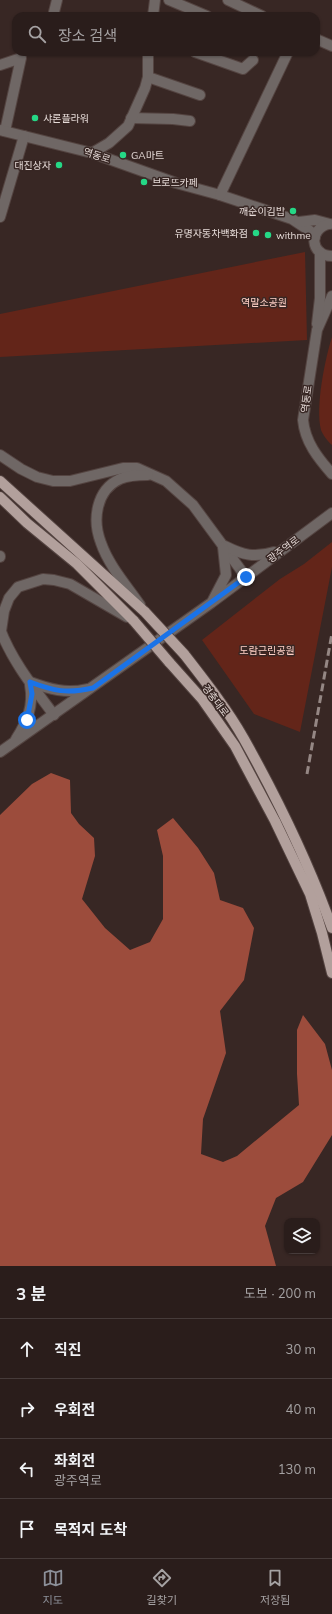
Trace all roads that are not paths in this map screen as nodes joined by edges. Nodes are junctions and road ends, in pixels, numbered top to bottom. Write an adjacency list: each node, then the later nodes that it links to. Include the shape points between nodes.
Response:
1 (56, 0): 5 (street)
2 (155, 0): 6 (street)
3 (169, 0): 7 (street)
4 (228, 0): 8 (street)
5 (54, 12)
6 (154, 12)
7 (198, 12)
8 (254, 12)
9 (320, 41): 10 (street)
10 (332, 46)
11 (22, 56): 17 (street)
12 (24, 56): 22 (street)
13 (148, 56): 18 (street)
14 (206, 56): 16 (street, via 243,69)
15 (286, 56): 25 (street)
16 (253, 60)
17 (0, 65)
18 (148, 77): 19 (street); 20 (street)
19 (200, 95)
20 (132, 118): 21 (street, via 173,118); 24 (street, via 128,126 109,143)
21 (190, 121)
22 (2, 130): 23 (street, 역동로)
23 (24, 136): 24 (street, 역동로); 26 (street)
24 (92, 153): 25 (street, 역동로, via 176,183)
25 (220, 195): 27 (street, 역동로)
26 (0, 217)
27 (299, 222): 28 (street, 역동로, via 315,220); 29 (street)
28 (331, 224): 29 (street, 역동로, via 320,228)
29 (315, 237): 30 (street, via 314,243)
30 (320, 252): 31 (street); 33 (street)
31 (332, 256)
32 (332, 296): 33 (street, 역동로)
33 (317, 330): 36 (street, 역동로, via 304,411 304,428 308,441)
34 (0, 455): 35 (street, via 37,477 53,481 70,481 123,468 137,468)
35 (149, 474): 40 (street, via 166,481 193,505); 44 (street, via 121,479 107,488 96,516 101,544)
36 (332, 474)
37 (0, 481): 44 (main road, 경충대로)
38 (0, 498): 45 (main road, 경충대로, via 77,564)
39 (332, 513): 41 (street, 광주역로)
40 (222, 544): 41 (street, via 240,554 261,556); 42 (street); 43 (street, via 226,574)
41 (280, 551): 42 (street, 광주역로)
42 (246, 577): 43 (street, 광주역로)
43 (211, 603): 48 (street, 광주역로)
44 (145, 612): 52 (main road, 경충대로, bridge, via 184,654 212,690 243,738 317,887)
45 (134, 620): 46 (street, via 70,584 43,579 18,587 4,611); 53 (main road, 경충대로, bridge, via 202,699 235,746 276,821 310,894)
46 (0, 630): 47 (street, via 8,648)
47 (30, 682): 48 (street, via 63,692); 49 (street); 50 (street, via 32,694 29,714)
48 (93, 688): 49 (street, 광주역로)
49 (54, 715): 50 (street, 광주역로)
50 (13, 744): 51 (street, 광주역로)
51 (0, 752)
52 (332, 928)
53 (332, 973)

